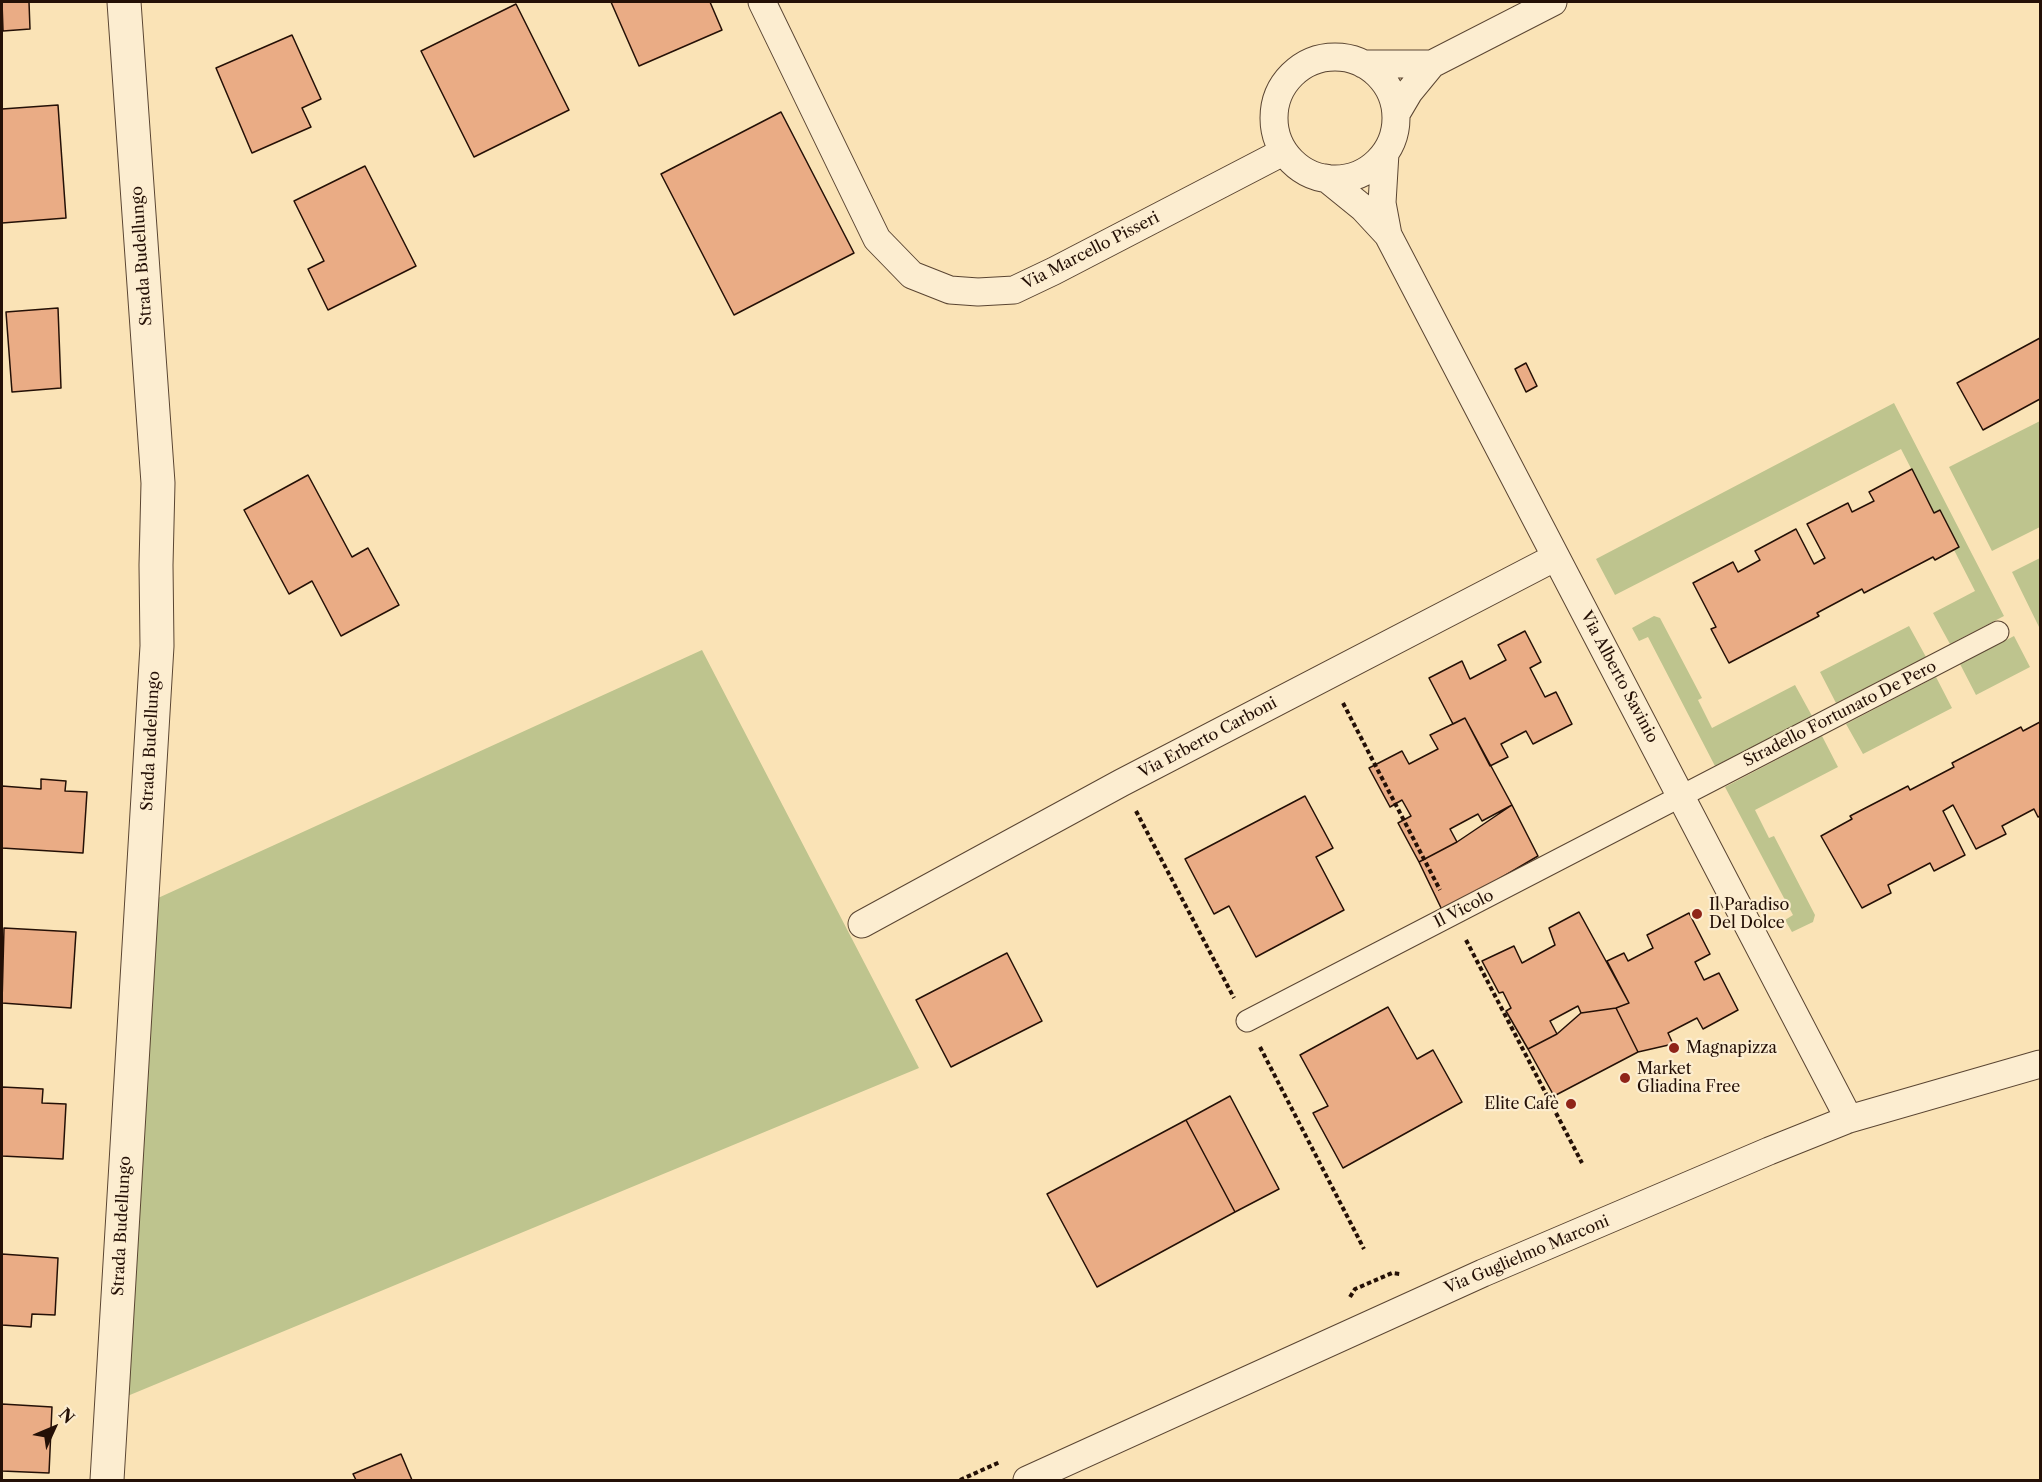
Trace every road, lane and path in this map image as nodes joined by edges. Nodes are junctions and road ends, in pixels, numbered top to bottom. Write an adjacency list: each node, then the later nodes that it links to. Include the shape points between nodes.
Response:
1 (124, 2): 18 (street, Strada Budellungo, via 158,483 157,646)
2 (762, 2): 7 (street, Via Marcello Pisseri, via 877,239 912,275 950,290 1014,290)
3 (1553, 2): 5 (street)
4 (1363, 64): 5 (street); 6 (street, via 1379,76); 7 (street, via 1343,57 1323,58 1288,77 1277,94 1273,114 1275,134)
5 (1432, 64): 6 (street)
6 (1396, 114): 8 (street, via 1394,134)
7 (1283, 152): 9 (street, via 1297,166)
8 (1385, 153): 9 (street, via 1371,168 1354,177); 10 (street, via 1382,203)
9 (1326, 178): 10 (street)
10 (1388, 235): 11 (street, Via Alberto Savinio)
11 (1556, 557): 13 (street, Via Alberto Savinio); 14 (street, Via Erberto Carboni, via 1131,778)
12 (1998, 632): 13 (street, Stradello Fortunato De Pero)
13 (1681, 796): 15 (street, Il Vicolo); 17 (street, Via Alberto Savinio)
14 (862, 924)
15 (1247, 1021)
16 (2040, 1064): 17 (street, Via Guglielmo Marconi)
17 (1849, 1119): 19 (street, Via Guglielmo Marconi, via 1483,1274)
18 (107, 1480)
19 (1027, 1480)

